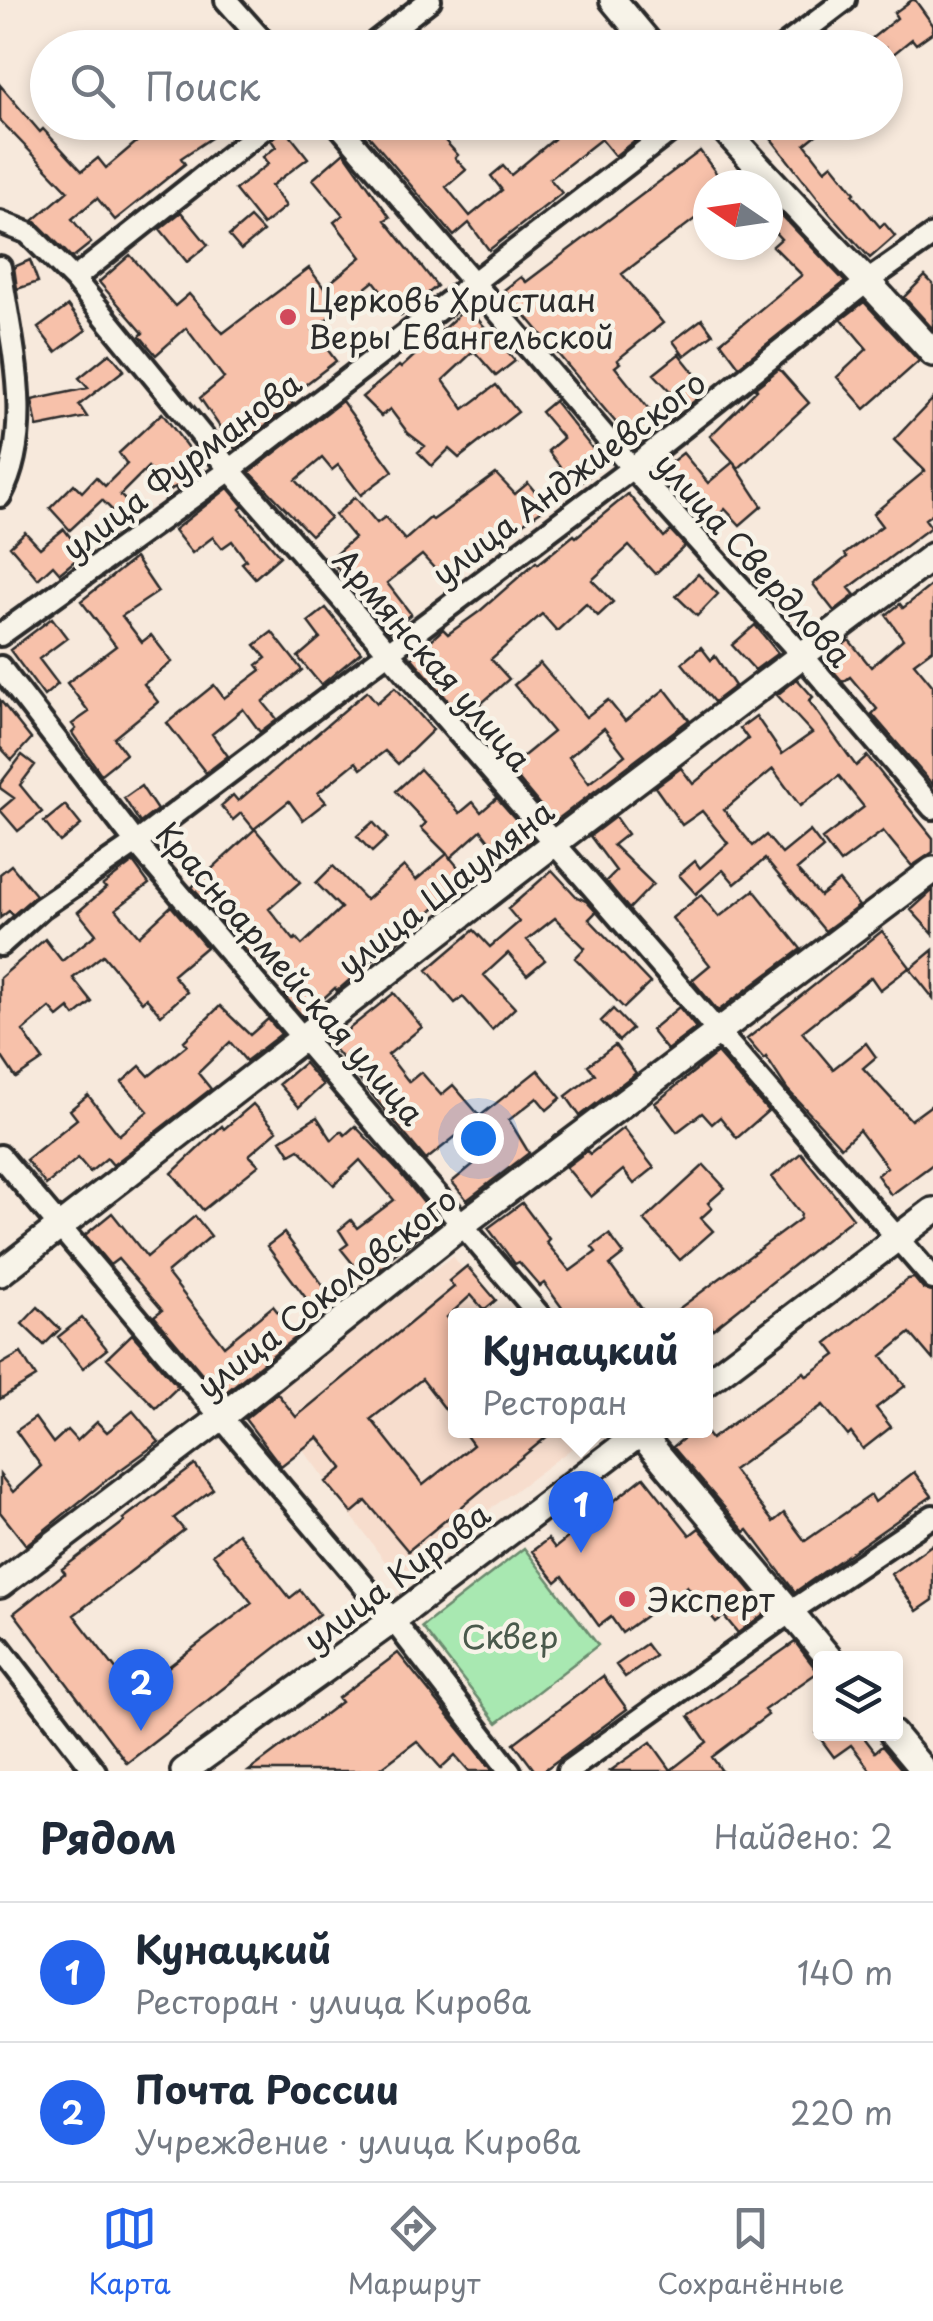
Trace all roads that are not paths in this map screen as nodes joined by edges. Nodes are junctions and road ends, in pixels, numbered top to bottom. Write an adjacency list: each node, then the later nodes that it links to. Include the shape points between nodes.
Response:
1 (226, 0): 5 (street)
2 (430, 0): 6 (street)
3 (613, 0): 7 (street)
4 (845, 0): 8 (street)
5 (253, 30)
6 (391, 30)
7 (639, 30)
8 (806, 30)
9 (249, 140): 16 (street)
10 (351, 140): 18 (street, улица Свердлова)
11 (658, 140): 18 (street, улица Фурманова)
12 (734, 140): 17 (street)
13 (0, 222): 16 (street, Армянская улица, via 28,233)
14 (933, 235): 17 (street, улица Анджиевского)
15 (0, 267): 22 (street, via 17,448)
16 (74, 279): 21 (street, Армянская улица)
17 (869, 280): 19 (street); 20 (street, улица Анджиевского)
18 (472, 281): 20 (street, улица Свердлова); 21 (street, улица Фурманова)
19 (933, 353)
20 (632, 468): 25 (street, улица Анджиевского); 26 (street, улица Свердлова)
21 (230, 470): 24 (street, улица Фурманова); 25 (street, Армянская улица)
22 (0, 496)
23 (933, 556): 26 (street, улица Шаумяна)
24 (0, 635)
25 (387, 652): 29 (street, улица Анджиевского); 30 (street, Армянская улица)
26 (802, 655): 28 (street, улица Свердлова); 30 (street, улица Шаумяна)
27 (0, 667): 29 (street, Красноармейская улица)
28 (933, 808)
29 (136, 842): 32 (street, улица Анджиевского); 34 (street, Красноармейская улица)
30 (554, 844): 33 (street, Армянская улица); 34 (street, улица Шаумяна)
31 (933, 870): 33 (street, улица Соколовского)
32 (0, 945)
33 (720, 1032): 37 (street, улица Соколовского); 39 (street, Армянская улица)
34 (303, 1038): 37 (street, Красноармейская улица); 38 (street, улица Шаумяна)
35 (0, 1156): 38 (street)
36 (933, 1211): 39 (street)
37 (463, 1224): 42 (street, Красноармейская улица); 44 (street, улица Соколовского)
38 (63, 1226): 40 (street, улица Шаумяна); 44 (street)
39 (898, 1237): 41 (street, Армянская улица); 43 (street)
40 (0, 1273)
41 (933, 1279)
42 (533, 1308)
43 (713, 1378)
44 (220, 1418): 48 (street, улица Соколовского); 50 (street)
45 (632, 1438): 50 (street, улица Кирова)
46 (645, 1438): 49 (street)
47 (933, 1516): 49 (street)
48 (0, 1585)
49 (790, 1612): 52 (street); 57 (street)
50 (394, 1620): 55 (street, улица Кирова); 56 (street)
51 (0, 1648): 54 (street)
52 (823, 1651)
53 (899, 1741): 58 (street)
54 (95, 1771)
55 (184, 1771)
56 (510, 1771)
57 (568, 1771)
58 (924, 1771)

